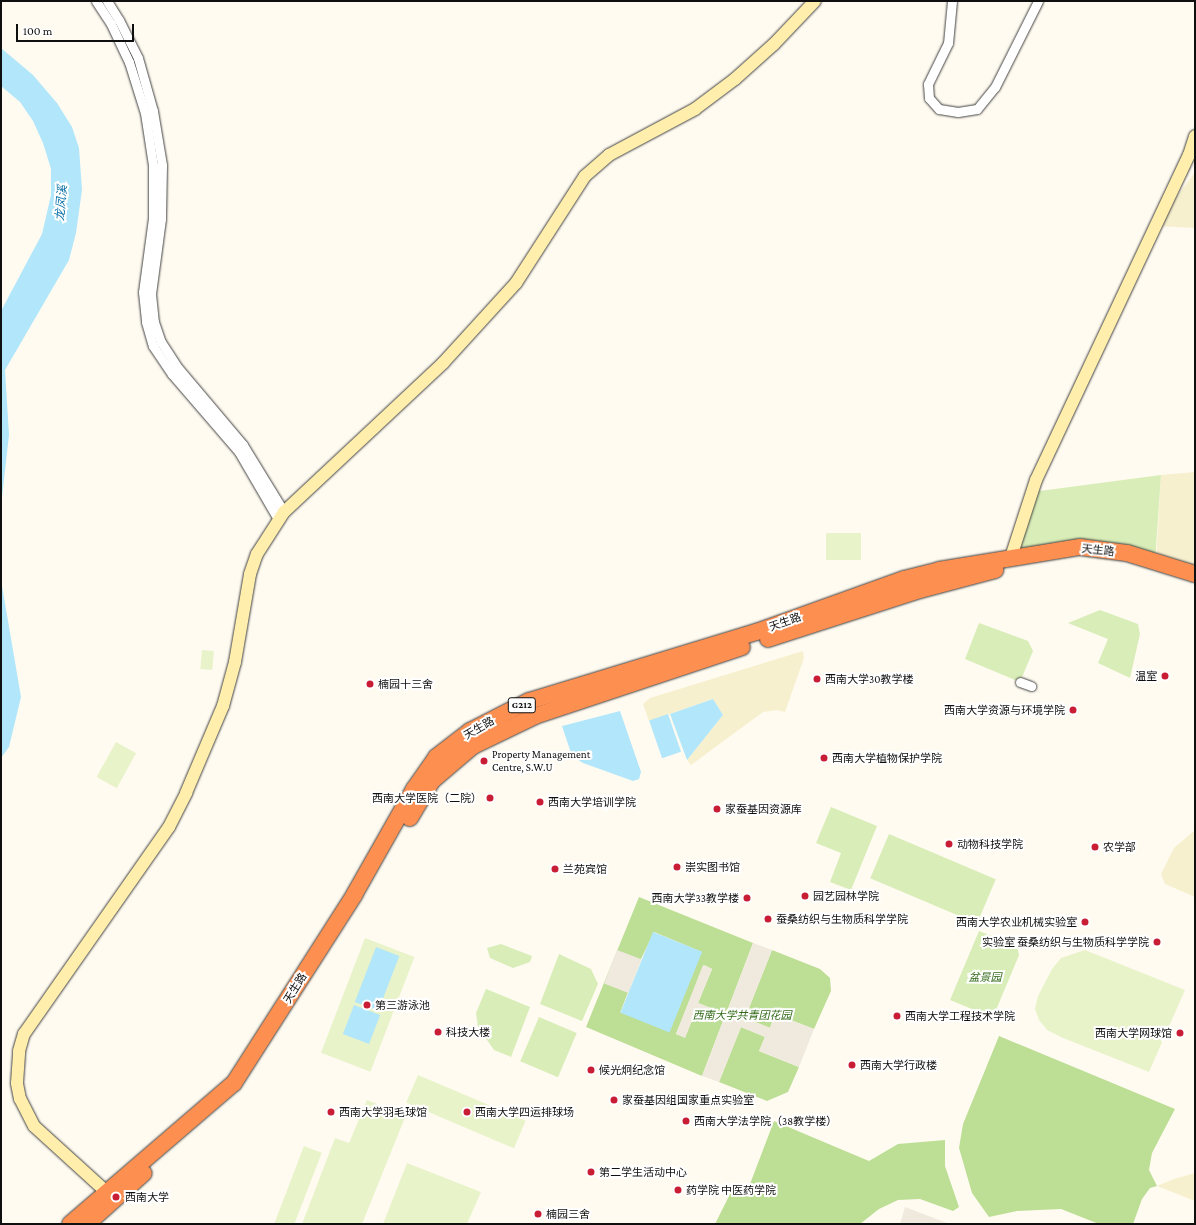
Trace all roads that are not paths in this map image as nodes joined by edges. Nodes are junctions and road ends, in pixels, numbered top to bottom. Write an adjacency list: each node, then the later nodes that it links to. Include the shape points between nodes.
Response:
1 (96, 1): 9 (street, via 111,24 129,62 145,113 153,165 153,218 143,292 146,322 153,346 172,374 239,452)
2 (107, 1): 9 (street, via 138,58 153,111 162,165 161,219 151,294 154,322 161,342 178,368 244,445)
3 (815, 1): 9 (street, via 774,44 735,79 695,109 609,155 585,176 516,283 475,329 444,363)
4 (952, 1): 5 (street, via 948,43 928,84 929,98 939,109 958,112 977,109 995,87)
5 (1038, 1)
6 (1195, 136): 8 (street, via 1189,155)
7 (1195, 156): 8 (street)
8 (1147, 243): 10 (street, via 1036,480)
9 (281, 516): 15 (street, via 257,554 250,574 235,662 223,706 186,794 169,827 24,1034 18,1051 17,1083 20,1099 34,1126)
10 (1011, 557): 11 (highway, 天生路 / G212, via 1080,547 1102,548); 15 (highway, 天生路 / G212, via 904,578 756,632 529,701 470,731 436,757 414,789 358,888 234,1083)
11 (1195, 574)
12 (1195, 583): 15 (highway, 天生路 / G212, via 1127,563 1081,555 978,574 920,590 535,716 473,746 432,781 243,1088)
13 (1020, 682): 14 (street)
14 (1031, 686)
15 (110, 1195): 16 (highway, 天生路 / G212); 17 (highway, 天生路 / G212)
16 (70, 1224)
17 (87, 1224)

